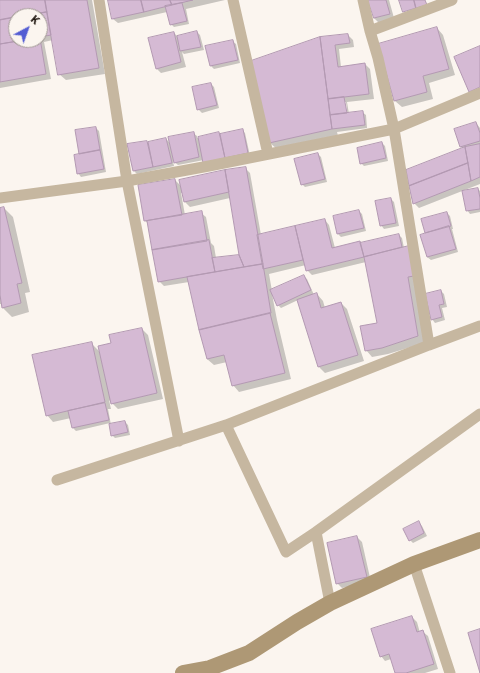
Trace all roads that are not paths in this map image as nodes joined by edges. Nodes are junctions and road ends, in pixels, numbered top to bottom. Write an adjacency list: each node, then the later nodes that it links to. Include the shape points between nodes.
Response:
1 (99, 0): 9 (street)
2 (233, 0): 8 (street)
3 (363, 0): 5 (street)
4 (452, 0): 5 (street)
5 (370, 31): 7 (street)
6 (480, 93): 7 (street)
7 (394, 129): 8 (street); 12 (street)
8 (268, 154): 9 (street)
9 (127, 181): 10 (street); 15 (street)
10 (0, 198)
11 (480, 326): 12 (street)
12 (429, 345): 14 (street)
13 (480, 414): 17 (street)
14 (226, 425): 15 (street); 17 (street, via 286,552)
15 (179, 441): 16 (street)
16 (58, 480)
17 (316, 532): 20 (street)
18 (480, 540): 19 (street)
19 (414, 564): 20 (street); 22 (street)
20 (330, 603): 21 (street, via 249,653 210,668)
21 (183, 673)
22 (450, 673)

